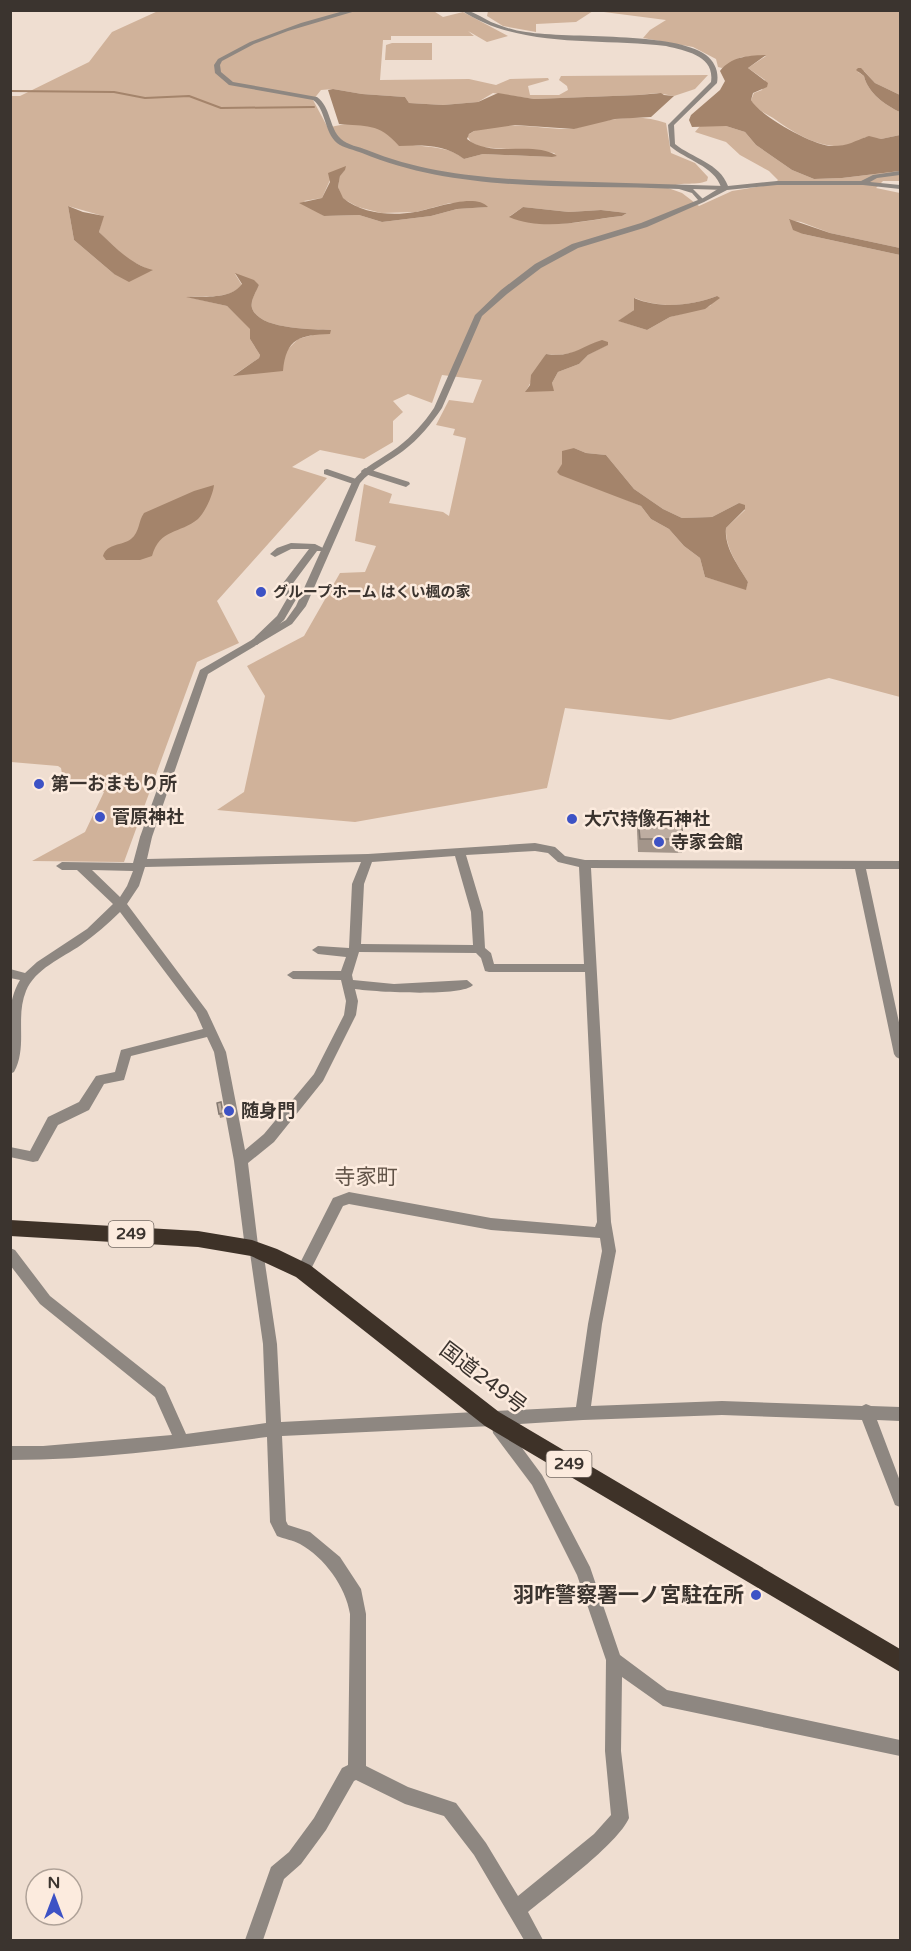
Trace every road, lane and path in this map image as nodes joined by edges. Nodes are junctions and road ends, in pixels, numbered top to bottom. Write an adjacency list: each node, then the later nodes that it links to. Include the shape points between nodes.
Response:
1 (356, 10): 5 (street, via 300,24 253,43 220,60 218,73 231,84 315,98 322,103 339,141 425,171 464,178)
2 (464, 10): 7 (street, via 498,28 525,34 641,42 701,55 713,68 714,83 671,125 672,145 714,171)
3 (900, 173): 4 (street, via 875,176)
4 (863, 183): 6 (street); 7 (street, via 777,183)
5 (680, 187): 7 (street); 8 (street, via 694,192)
6 (900, 187)
7 (725, 188): 8 (street)
8 (702, 201): 9 (street, via 644,225 575,246 504,292 479,315 430,421 402,448)
9 (365, 471): 11 (street); 12 (street)
10 (327, 472): 11 (street)
11 (356, 482): 14 (street)
12 (406, 484)
13 (315, 547): 14 (street); 15 (street, via 294,545); 16 (street, via 282,591 293,596 288,608 277,624)
14 (327, 550): 16 (street, via 301,606 289,622)
15 (275, 554)
16 (254, 643): 20 (street, via 204,672)
17 (460, 852): 18 (street); 19 (street, via 535,847); 26 (street, via 478,911)
18 (368, 858): 20 (street); 28 (street, via 358,884)
19 (585, 864): 21 (street); 29 (street)
20 (139, 865): 24 (street); 25 (street, via 133,887)
21 (860, 865): 22 (street); 36 (street)
22 (900, 865)
23 (62, 866): 24 (street)
24 (81, 867): 25 (street)
25 (120, 904): 32 (street, via 86,936); 35 (street, via 201,1011)
26 (479, 949): 28 (street); 29 (street, via 487,956 489,968)
27 (318, 950): 28 (street)
28 (354, 951): 33 (street)
29 (590, 968): 40 (street)
30 (10, 973): 32 (street)
31 (292, 975): 33 (street)
32 (28, 978): 37 (street, via 16,1005 17,1045)
33 (348, 979): 34 (street, via 369,987 409,990); 39 (street, via 350,1015 319,1077 269,1138)
34 (467, 985)
35 (210, 1032): 38 (street, via 125,1053 120,1076 100,1080 84,1106 53,1121 33,1157); 39 (street, via 220,1052)
36 (900, 1054)
37 (10, 1069)
38 (10, 1152)
39 (241, 1161): 42 (street)
40 (604, 1222): 44 (street, via 599,1233 491,1224 349,1198 339,1202); 46 (street, via 609,1251)
41 (10, 1228): 42 (highway, 国道249号 / 249, via 177,1238)
42 (254, 1249): 44 (highway, 国道249号 / 249); 49 (street, via 270,1344)
43 (10, 1254): 50 (street, via 45,1300 160,1392)
44 (303, 1271): 48 (highway, 国道249号 / 249)
45 (866, 1411): 46 (street, via 722,1408); 47 (street); 52 (street)
46 (583, 1413): 48 (street)
47 (900, 1414)
48 (492, 1419): 49 (street); 53 (street, via 537,1480 584,1572); 54 (highway, 国道249号 / 249)
49 (275, 1429): 50 (street); 56 (street, via 278,1522 283,1531 304,1537 334,1562 355,1595)
50 (182, 1442): 51 (street)
51 (10, 1453)
52 (900, 1500)
53 (614, 1660): 55 (street, via 663,1698); 57 (street, via 613,1751 620,1818 600,1840)
54 (900, 1661)
55 (900, 1748)
56 (357, 1771): 57 (street, via 405,1796 450,1809); 58 (street, via 348,1774 320,1824 295,1858 278,1873)
57 (517, 1909): 59 (street)
58 (254, 1941)
59 (534, 1941)

